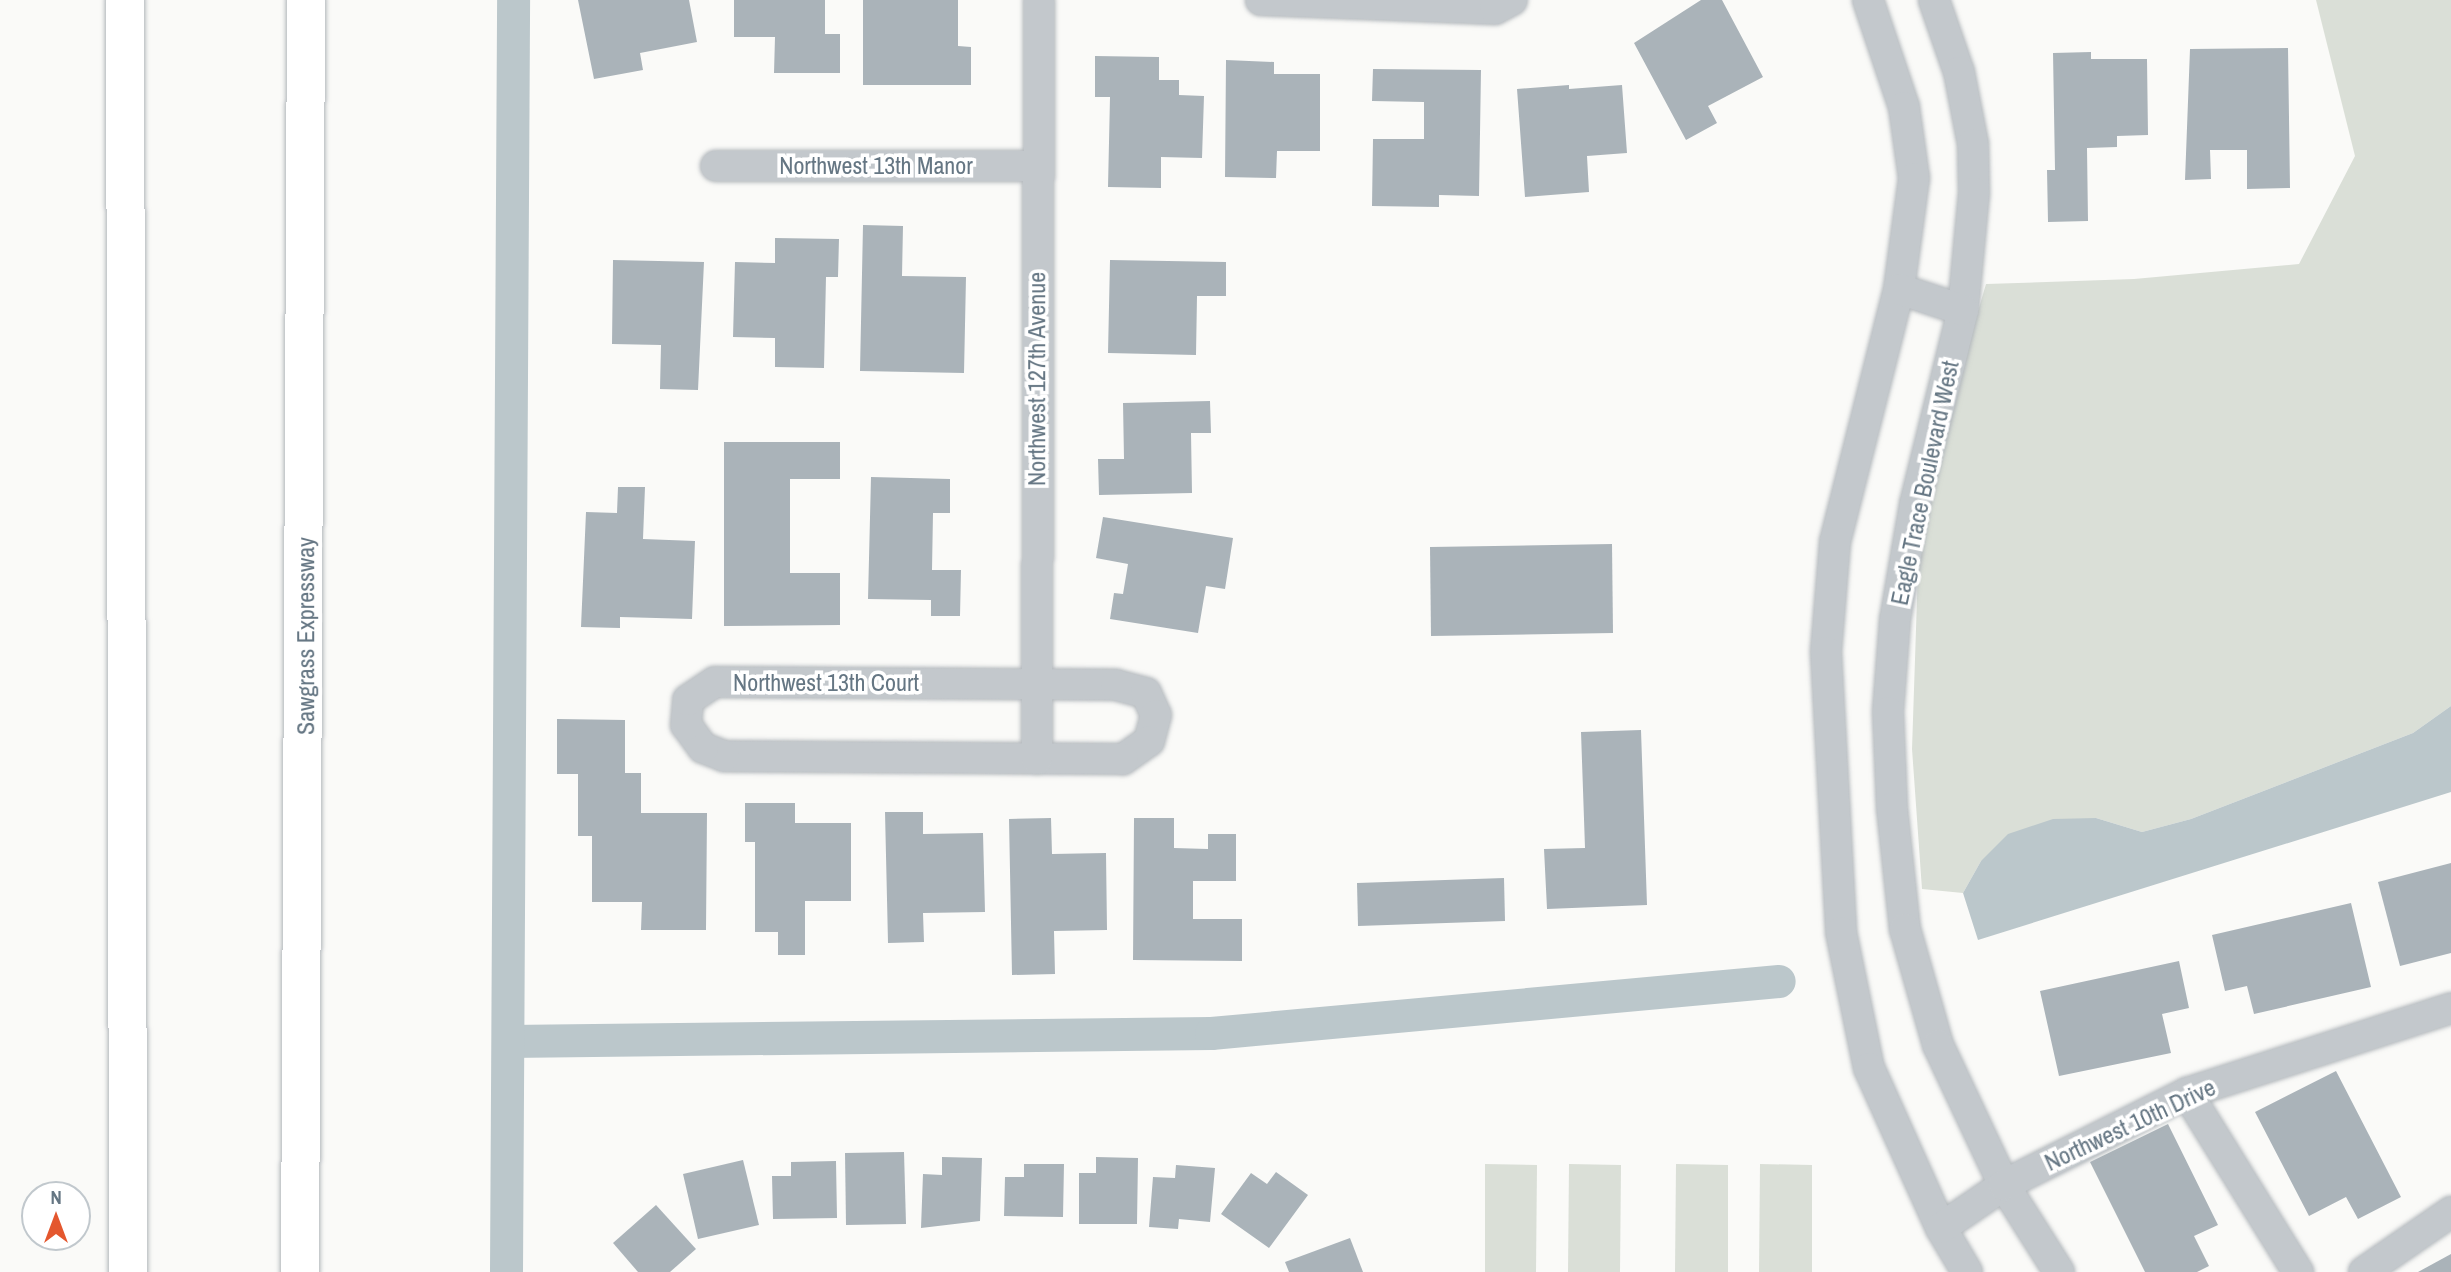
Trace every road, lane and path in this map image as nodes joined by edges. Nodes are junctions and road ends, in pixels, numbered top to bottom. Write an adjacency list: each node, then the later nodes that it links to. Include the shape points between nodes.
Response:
1 (125, 0): 19 (highway)
2 (306, 0): 20 (highway, Sawgrass Expressway)
3 (1039, 0): 9 (street, Northwest 127th Avenue)
4 (1261, 0): 5 (street, via 1494,9)
5 (1512, 0)
6 (1867, 0): 10 (street, via 1903,107 1914,178)
7 (1934, 0): 11 (street, Eagle Trace Boulevard West, via 1959,72 1973,144)
8 (716, 166): 9 (street, Northwest 13th Manor)
9 (1037, 166): 12 (street, Northwest 127th Avenue)
10 (1899, 289): 11 (street); 18 (street, via 1835,542 1827,709 1841,932 1869,1069)
11 (1963, 310): 16 (street, Eagle Trace Boulevard West, via 1915,504 1895,620 1888,712 1892,807 1905,929 1938,1045)
12 (1037, 685): 13 (street, Northwest 127th Avenue); 13 (street, Northwest 13th Court, via 1115,685 1146,693 1156,715 1149,741 1123,759); 13 (street, Northwest 13th Court, via 715,682 688,700 686,725 703,748 724,756)
13 (1037, 759)
14 (2451, 1008): 15 (street, Northwest 10th Drive)
15 (2187, 1093): 16 (street, Northwest 10th Drive); 23 (street)
16 (2004, 1185): 18 (street, Northwest 10th Drive); 22 (street, Eagle Trace Boulevard West)
17 (2451, 1212): 24 (street)
18 (1941, 1228): 21 (street)
19 (128, 1272)
20 (300, 1272)
21 (1967, 1272)
22 (2059, 1272)
23 (2298, 1272)
24 (2364, 1272)

